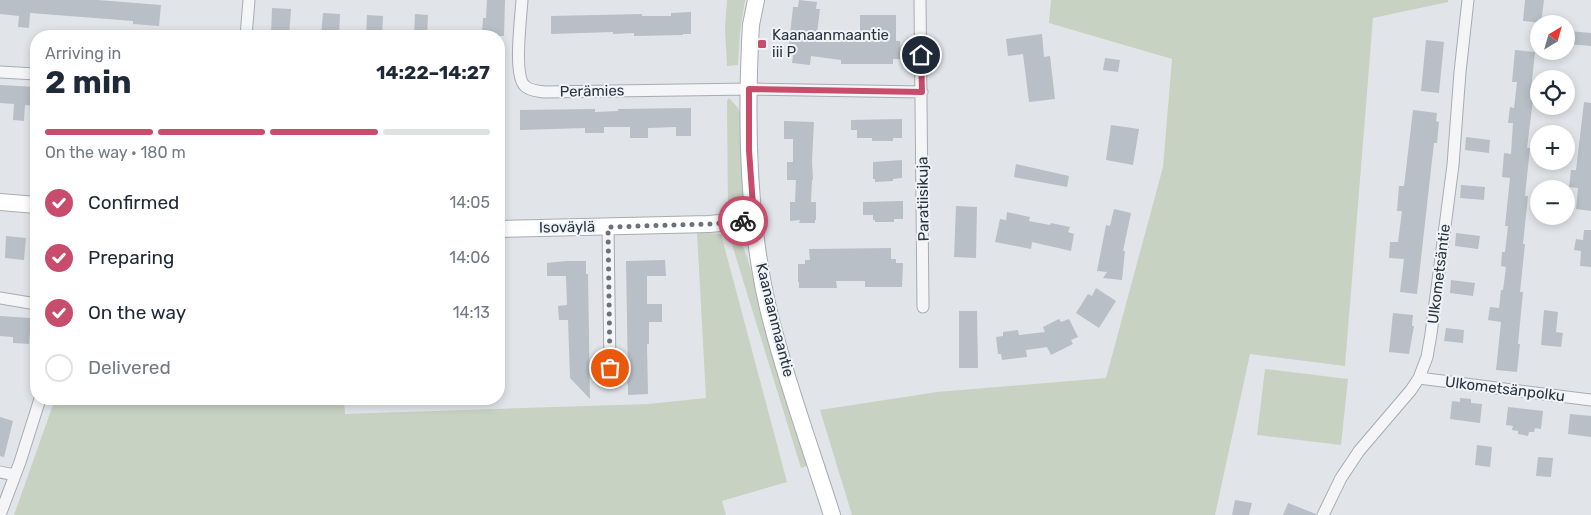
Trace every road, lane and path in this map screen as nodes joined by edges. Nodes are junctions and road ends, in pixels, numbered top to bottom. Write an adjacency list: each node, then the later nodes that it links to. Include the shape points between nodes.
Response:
1 (249, 0): 6 (street)
2 (522, 0): 9 (street, Perämies, via 518,64 520,78 531,90)
3 (756, 0): 9 (street, Kaanaanmaantie, via 751,25)
4 (920, 0): 10 (street, Paratiisikuja)
5 (1468, 0): 20 (street, Ulkometsäntie, via 1453,165 1432,334)
6 (246, 30)
7 (0, 72): 8 (street)
8 (30, 74)
9 (749, 89): 10 (street, Perämies); 13 (street, Kaanaanmaantie)
10 (922, 92): 18 (street, Paratiisikuja)
11 (0, 202): 12 (street)
12 (30, 204)
13 (754, 220): 14 (street, Isoväylä); 26 (street, Kaanaanmaantie, via 768,308)
14 (608, 227): 15 (street, Isoväylä); 19 (street)
15 (505, 228)
16 (0, 298): 17 (street)
17 (30, 303)
18 (924, 306)
19 (610, 368)
20 (1419, 378): 21 (street, Ulkometsänpolku); 27 (street, Ulkometsäntie, via 1358,451)
21 (1591, 400)
22 (38, 405): 24 (street)
23 (0, 472): 24 (street)
24 (15, 475): 25 (street)
25 (0, 515)
26 (832, 515)
27 (1323, 515)

